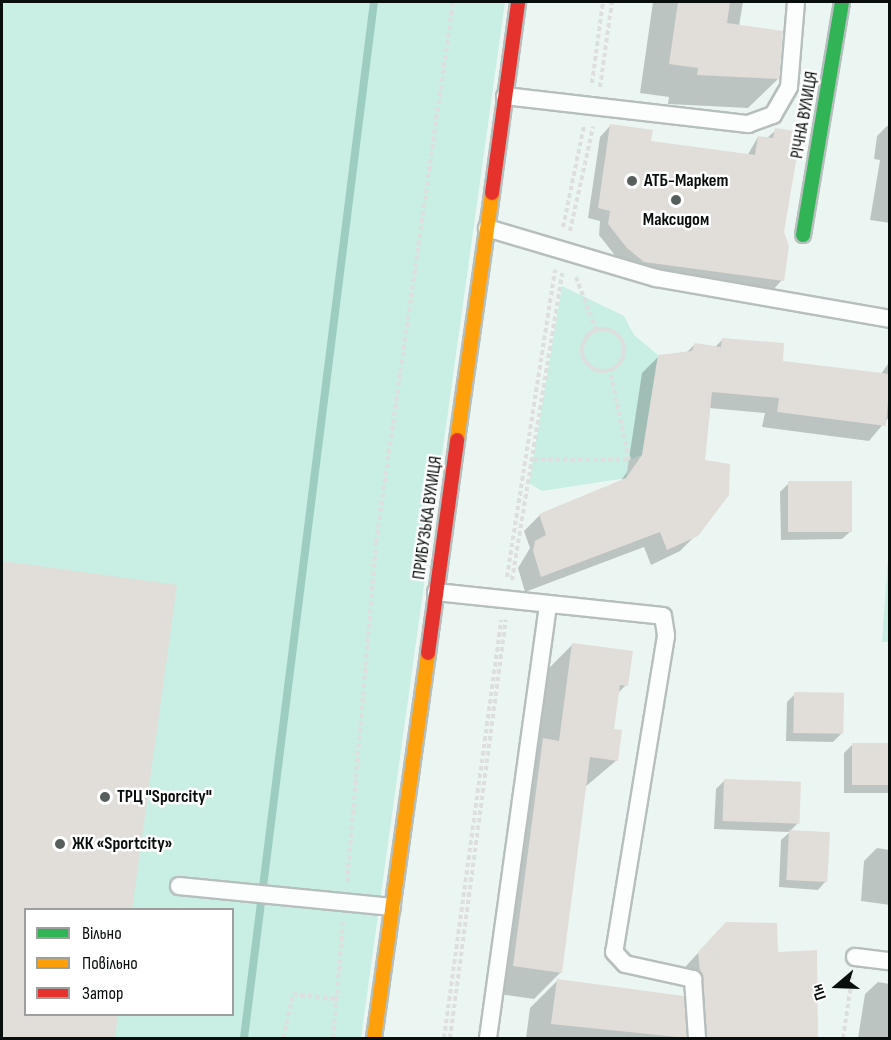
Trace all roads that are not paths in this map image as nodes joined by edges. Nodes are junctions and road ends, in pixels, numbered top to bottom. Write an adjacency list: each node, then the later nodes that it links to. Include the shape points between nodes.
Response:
1 (518, 2): 4 (street, ПРИБУЗЬКА ВУЛИЦЯ)
2 (796, 2): 4 (lane, via 793,68 772,115 748,124)
3 (842, 2): 6 (street, РІЧНА ВУЛИЦЯ)
4 (505, 96): 5 (street, ПРИБУЗЬКА ВУЛИЦЯ)
5 (487, 228): 7 (lane, via 656,278); 8 (street, ПРИБУЗЬКА ВУЛИЦЯ)
6 (803, 236)
7 (890, 318)
8 (436, 592): 9 (lane); 11 (street, ПРИБУЗЬКА ВУЛИЦЯ)
9 (548, 605): 15 (lane); 16 (lane, via 663,616 666,636 614,952 625,964 693,980)
10 (179, 886): 11 (lane)
11 (392, 908): 14 (street, ПРИБУЗЬКА ВУЛИЦЯ)
12 (855, 957): 13 (lane)
13 (890, 961)
14 (374, 1038)
15 (488, 1038)
16 (697, 1038)

